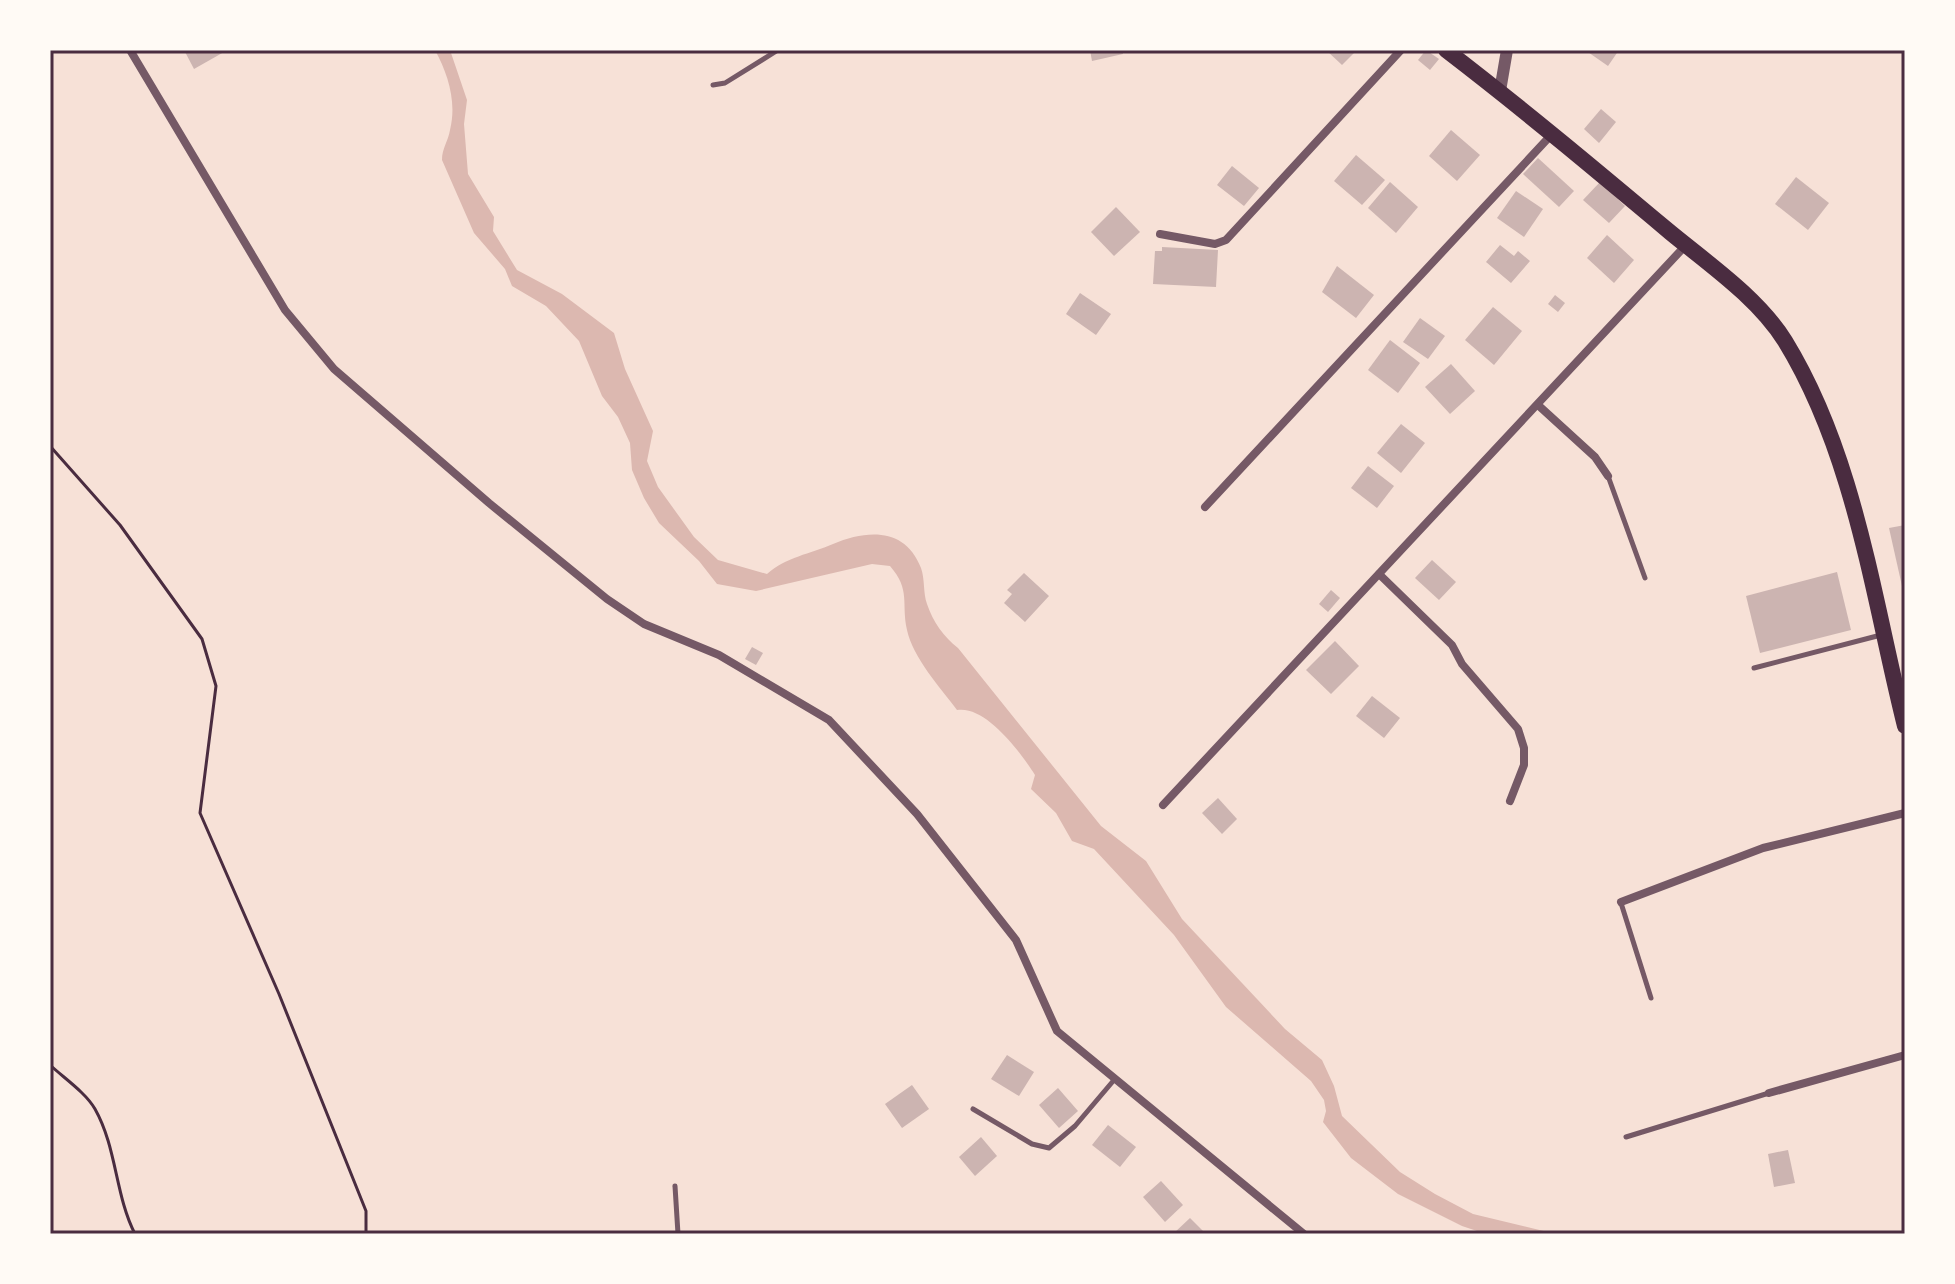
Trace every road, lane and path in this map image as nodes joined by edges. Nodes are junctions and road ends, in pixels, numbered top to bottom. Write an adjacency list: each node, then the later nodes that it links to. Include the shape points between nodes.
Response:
1 (130, 50): 28 (street, via 285,310 334,369 607,599 644,624 719,655 829,720 917,814 1016,940 1057,1031)
2 (778, 50): 6 (lane)
3 (1401, 50): 9 (street, via 1226,240 1215,244)
4 (1446, 50): 7 (main road)
5 (1507, 50): 7 (street)
6 (713, 85)
7 (1500, 91): 8 (main road)
8 (1553, 133): 10 (main road); 14 (street)
9 (1160, 234)
10 (1686, 245): 11 (street); 17 (main road, via 1768,318 1802,375 1849,497)
11 (1538, 405): 13 (street, via 1595,457); 15 (street)
12 (50, 446): 34 (path, via 120,525 202,639 216,686 200,813 366,1211)
13 (1608, 476): 16 (lane)
14 (1205, 507)
15 (1379, 574): 21 (street, via 1452,645 1518,729 1524,765); 22 (street)
16 (1645, 578)
17 (1883, 635): 18 (lane); 19 (main road)
18 (1754, 668)
19 (1899, 677): 20 (main road)
20 (1905, 726)
21 (1510, 801)
22 (1163, 805)
23 (1905, 813): 24 (street, via 1763,848)
24 (1621, 902): 25 (lane)
25 (1651, 998)
26 (1905, 1055): 29 (street)
27 (50, 1065): 33 (path, via 94,1107)
28 (1114, 1080): 30 (lane, via 1049,1148 1032,1144); 36 (street)
29 (1769, 1093): 31 (lane)
30 (973, 1109)
31 (1626, 1137)
32 (675, 1186): 35 (lane)
33 (135, 1234)
34 (366, 1234)
35 (678, 1234)
36 (1304, 1234)

